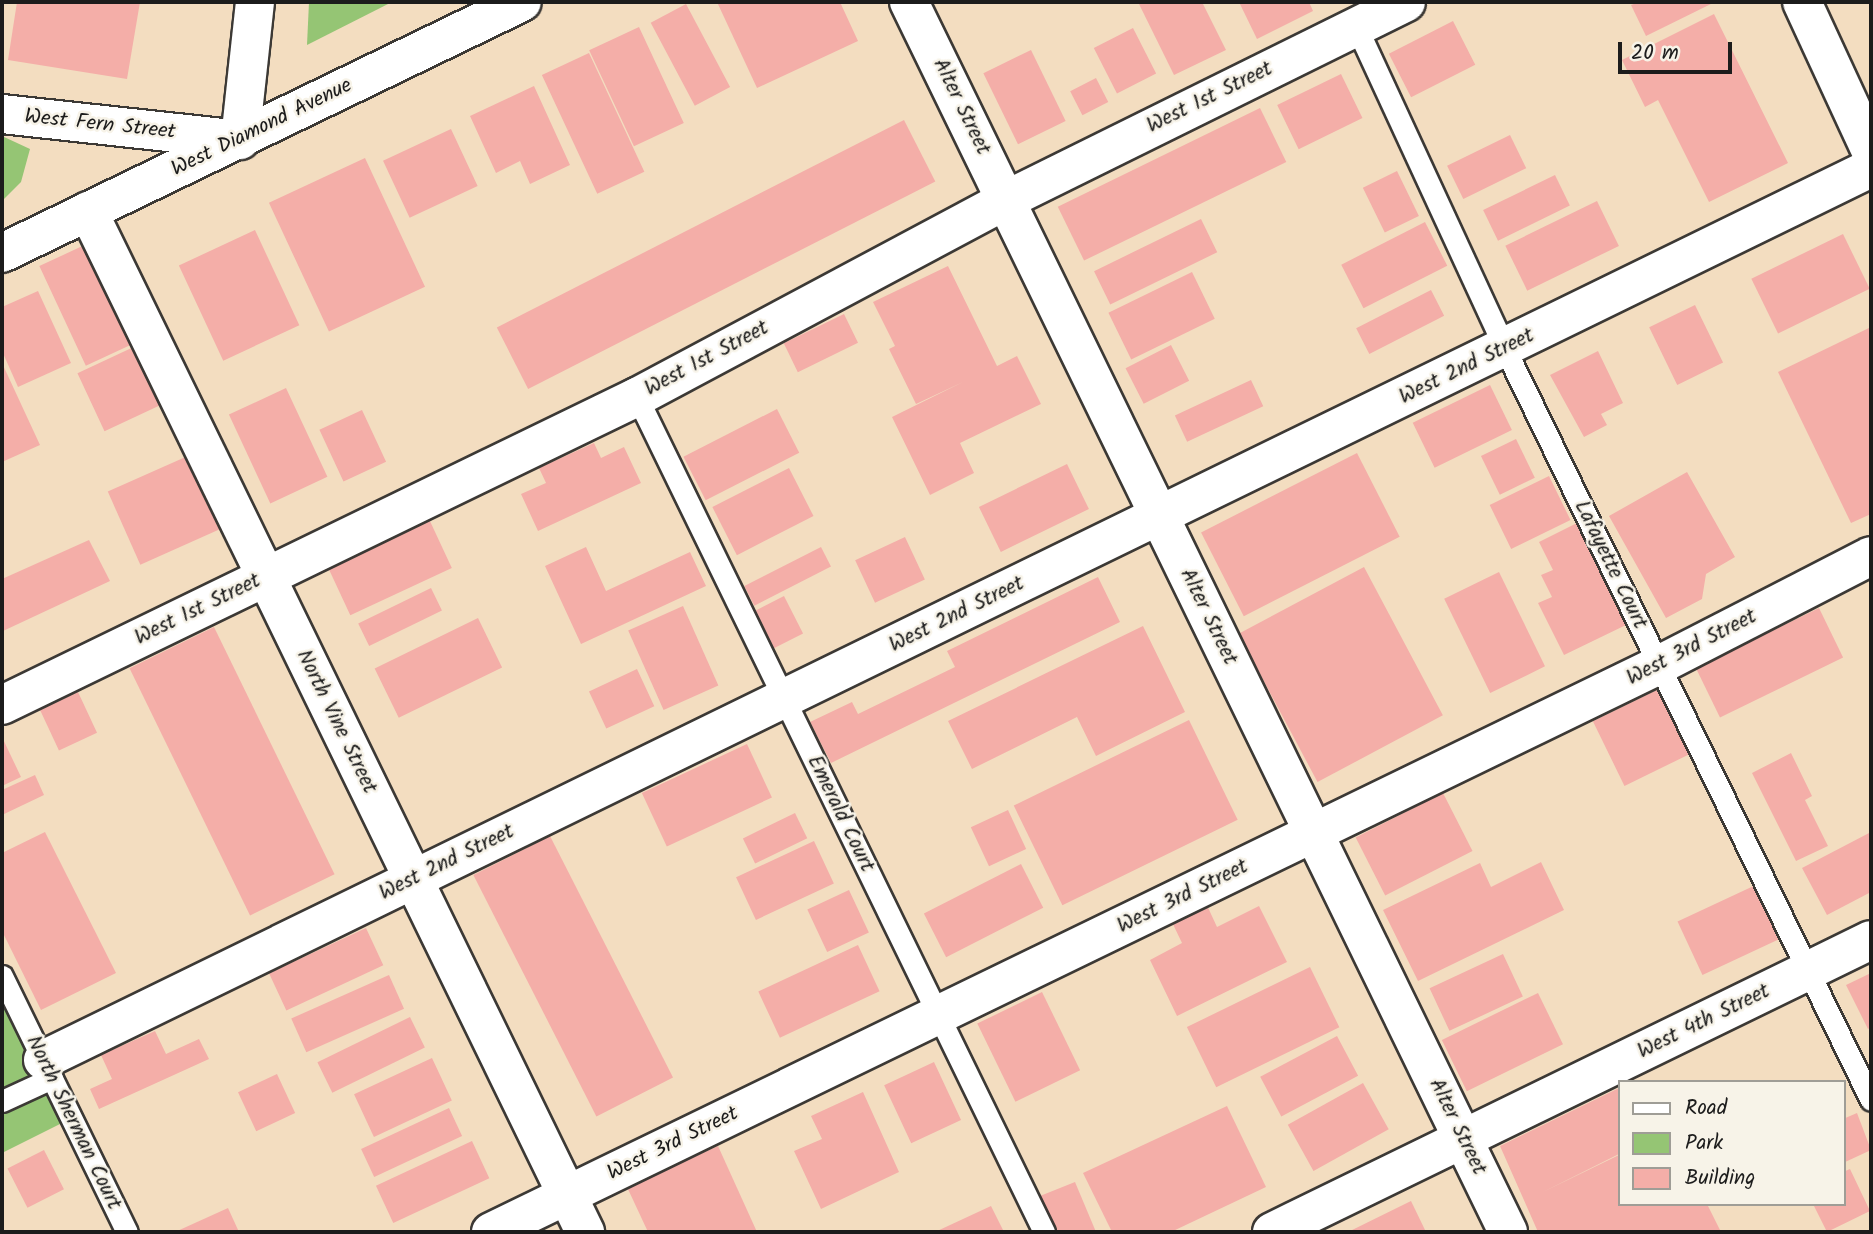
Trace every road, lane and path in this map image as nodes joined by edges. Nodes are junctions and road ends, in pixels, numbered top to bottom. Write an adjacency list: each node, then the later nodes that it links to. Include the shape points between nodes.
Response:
1 (255, 2): 8 (street)
2 (522, 2): 8 (street, West Diamond Avenue)
3 (909, 2): 11 (street, Alter Street)
4 (1406, 2): 6 (street, West 1st Street)
5 (1801, 2): 9 (street)
6 (1356, 26): 11 (street, West 1st Street); 14 (lane, Lafayette Court)
7 (2, 114): 8 (street, West Fern Street)
8 (240, 140): 12 (street, West Diamond Avenue)
9 (1871, 151)
10 (1871, 169): 14 (street, West 2nd Street)
11 (1006, 200): 15 (street, West 1st Street); 16 (street, Alter Street)
12 (88, 211): 13 (street, West Diamond Avenue); 18 (street, North Vine Street)
13 (2, 253)
14 (1505, 349): 16 (street, West 2nd Street); 19 (lane, Lafayette Court)
15 (637, 397): 18 (street, West 1st Street); 20 (lane, Emerald Court)
16 (1159, 517): 20 (street, West 2nd Street); 22 (street, Alter Street)
17 (1871, 556): 19 (street, West 3rd Street)
18 (266, 577): 21 (street, West 1st Street); 23 (street, North Vine Street)
19 (1659, 665): 22 (street, West 3rd Street); 25 (lane, Lafayette Court)
20 (784, 699): 23 (street, West 2nd Street); 27 (lane, Emerald Court)
21 (2, 705)
22 (1313, 833): 27 (street, West 3rd Street); 31 (street, Alter Street)
23 (413, 879): 28 (street, West 2nd Street); 32 (street, North Vine Street)
24 (1871, 940): 25 (street, West 4th Street)
25 (1809, 971): 29 (lane, Lafayette Court); 31 (street, West 4th Street)
26 (2, 976): 28 (lane, North Sherman Court)
27 (938, 1015): 32 (street, West 3rd Street); 36 (lane, Emerald Court)
28 (47, 1069): 30 (lane); 33 (lane, North Sherman Court)
29 (1871, 1100)
30 (2, 1101)
31 (1463, 1140): 37 (street, West 4th Street); 38 (street, Alter Street)
32 (567, 1196): 34 (street, West 3rd Street); 35 (street, North Vine Street)
33 (127, 1232)
34 (491, 1232)
35 (585, 1232)
36 (1044, 1232)
37 (1272, 1232)
38 (1508, 1232)

